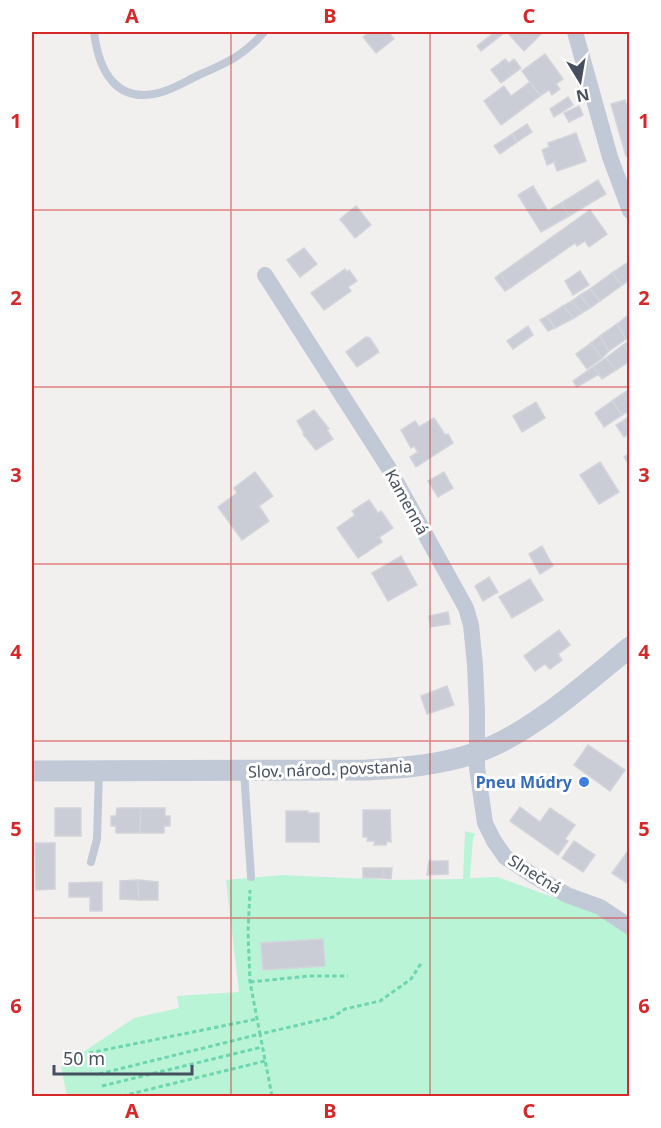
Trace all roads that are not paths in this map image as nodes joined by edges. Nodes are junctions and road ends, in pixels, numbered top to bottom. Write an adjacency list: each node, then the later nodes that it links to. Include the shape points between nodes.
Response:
1 (94, 32): 2 (lane, via 97,54 116,87 150,95 240,56)
2 (264, 32)
3 (575, 32): 4 (street, via 610,157)
4 (630, 211)
5 (265, 275): 7 (street, Kamenná, via 388,467 466,608 475,665)
6 (630, 647): 7 (street, Slov. národ. povstania, via 552,709)
7 (477, 753): 10 (street, Slov. národ. povstania, via 402,768); 13 (street, Slnečná, via 485,823 505,857)
8 (32, 771): 9 (street, Slov. národ. povstania)
9 (99, 771): 10 (street, Slov. národ. povstania); 11 (lane, via 97,839)
10 (244, 771): 12 (lane)
11 (91, 862)
12 (251, 878)
13 (630, 927)

